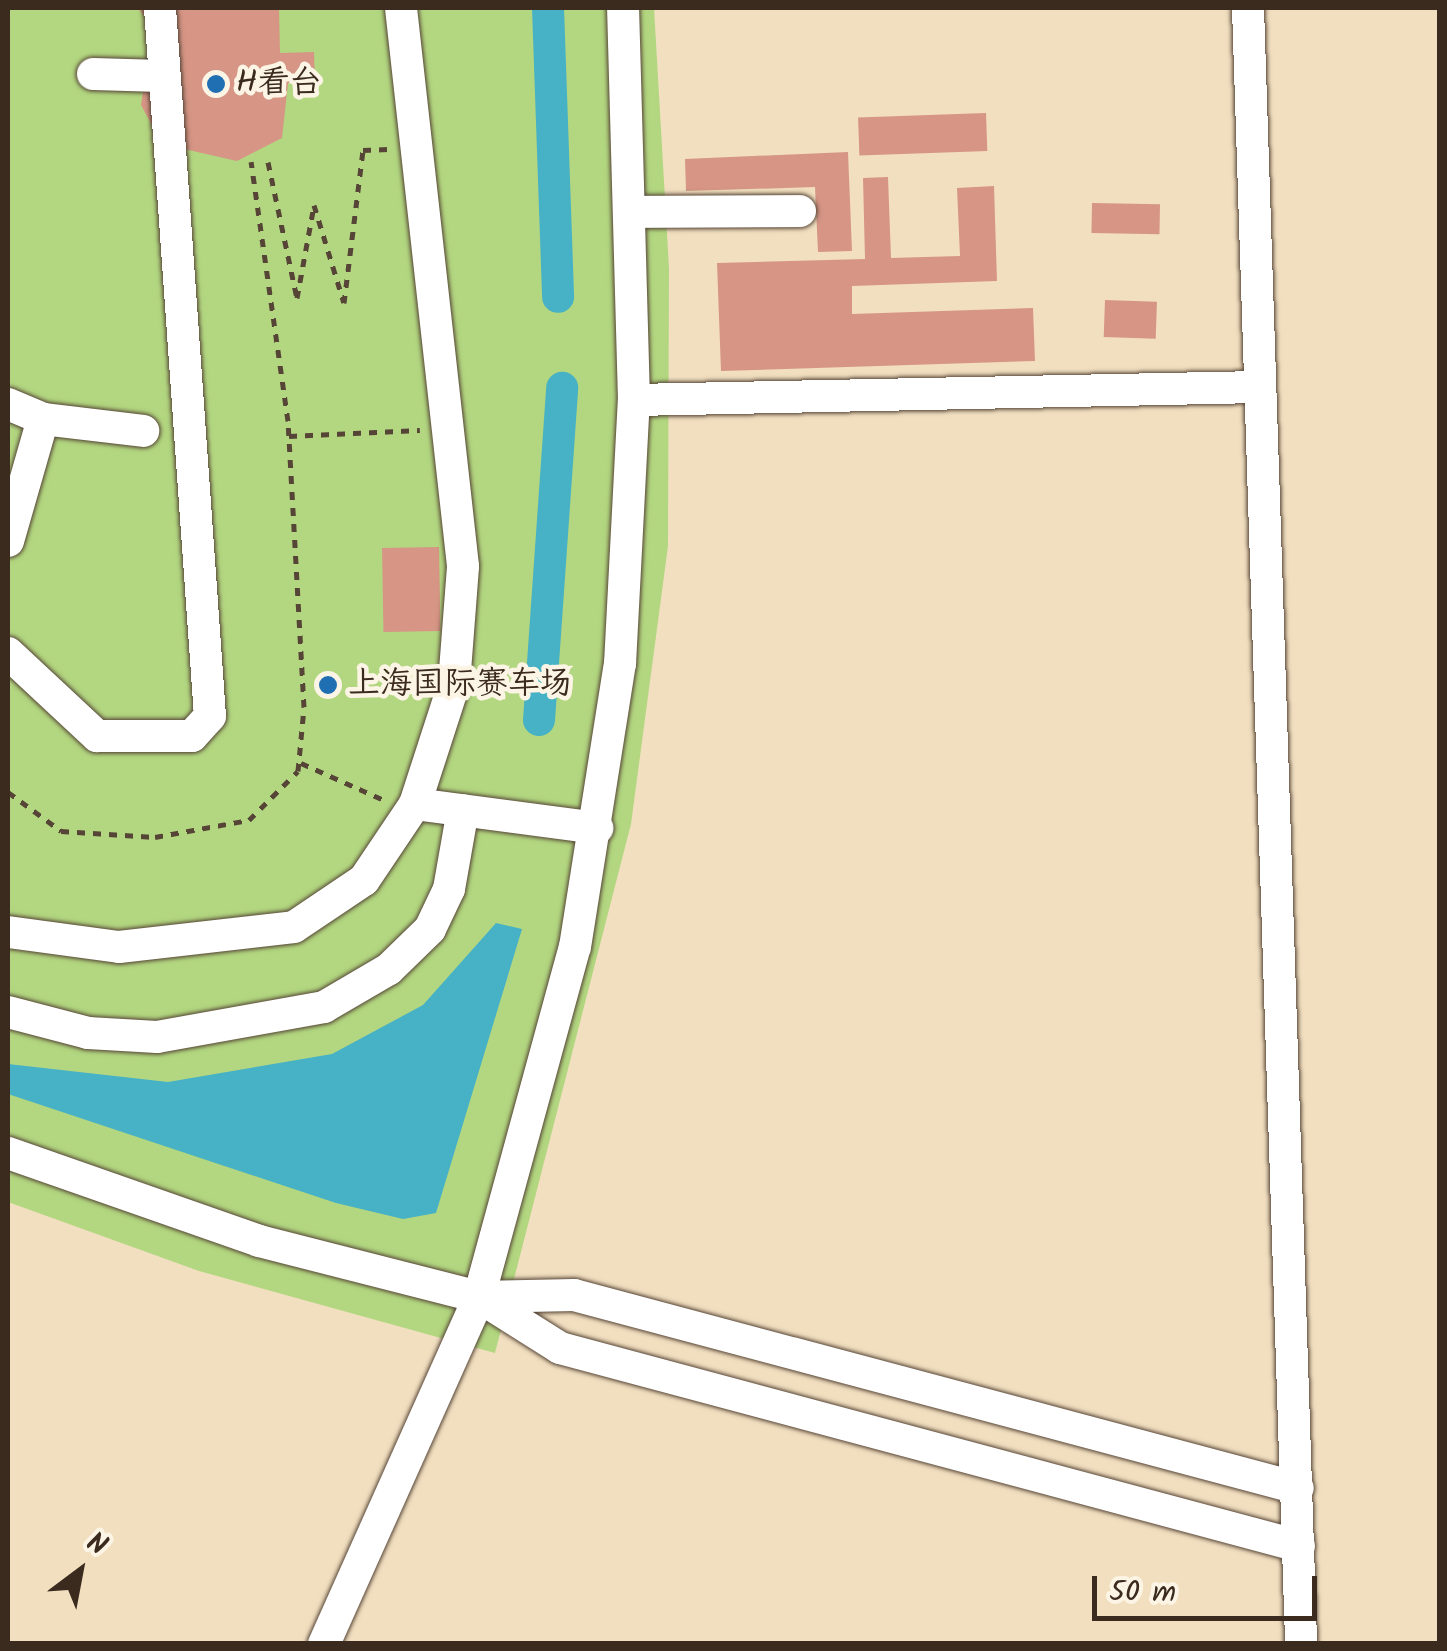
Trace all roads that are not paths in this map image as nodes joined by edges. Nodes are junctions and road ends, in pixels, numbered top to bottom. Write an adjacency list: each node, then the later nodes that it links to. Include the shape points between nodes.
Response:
1 (160, 8): 6 (street)
2 (401, 8): 16 (street, via 464,566 454,684)
3 (623, 8): 8 (street)
4 (1248, 8): 9 (street)
5 (93, 74): 6 (street)
6 (162, 76): 15 (street, via 178,170 210,716 192,736 96,736)
7 (800, 211): 8 (street)
8 (630, 212): 10 (street)
9 (1259, 386): 10 (street); 27 (street)
10 (634, 400): 18 (street, via 625,607)
11 (8, 404): 12 (street)
12 (43, 420): 13 (street); 14 (street)
13 (143, 431)
14 (8, 541)
15 (8, 653)
16 (400, 802): 17 (street); 19 (street, via 364,880 294,927 119,946)
17 (463, 810): 18 (street); 20 (street, via 452,878 430,928 388,969 324,1007 157,1037 88,1032)
18 (597, 828): 22 (street, via 542,1088)
19 (8, 932)
20 (8, 1012)
21 (8, 1154): 22 (street, via 259,1242)
22 (478, 1297): 23 (street, via 574,1296); 25 (street, via 560,1348); 29 (street)
23 (782, 1351): 24 (street); 25 (street)
24 (958, 1397): 26 (street); 27 (street)
25 (768, 1404): 26 (street)
26 (944, 1452): 28 (street)
27 (1298, 1488): 28 (street)
28 (1299, 1546): 30 (street)
29 (324, 1644)
30 (1301, 1644)

